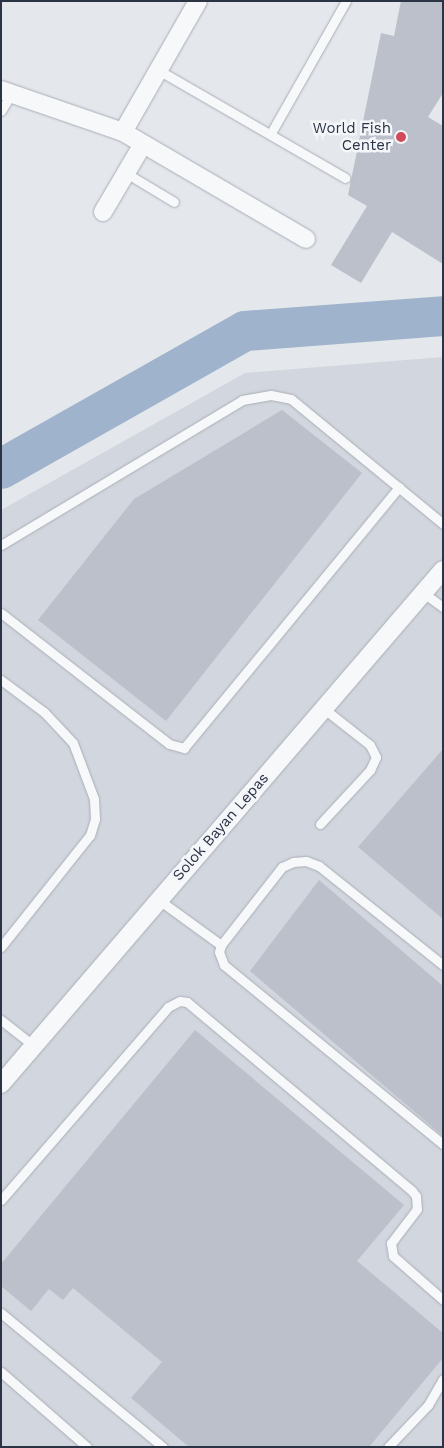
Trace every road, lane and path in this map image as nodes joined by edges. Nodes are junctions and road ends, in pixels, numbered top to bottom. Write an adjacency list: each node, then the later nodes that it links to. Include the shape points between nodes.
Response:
1 (198, 1): 3 (street)
2 (346, 1): 6 (lane)
3 (160, 71): 5 (street); 6 (lane)
4 (4, 99): 5 (street)
5 (122, 132): 7 (street)
6 (271, 133): 9 (lane)
7 (143, 144): 8 (street); 12 (street)
8 (126, 173): 10 (lane); 11 (street)
9 (345, 178)
10 (174, 202)
11 (103, 212)
12 (306, 239)
13 (399, 487): 14 (lane); 15 (lane, via 291,399 271,395 242,400); 19 (lane, via 184,748 169,744)
14 (443, 524)
15 (1, 545)
16 (443, 570): 17 (street, Solok Bayan Lepas)
17 (422, 592): 18 (lane); 21 (street, Solok Bayan Lepas)
18 (443, 606)
19 (1, 613)
20 (1, 680): 25 (lane, via 44,712 73,743 94,799 95,819 90,835)
21 (323, 708): 22 (lane, via 370,745 376,758 370,770); 23 (street, Solok Bayan Lepas)
22 (320, 824)
23 (159, 900): 24 (lane); 28 (street, Solok Bayan Lepas)
24 (221, 945): 26 (lane, via 282,868 293,862 306,861 319,866); 30 (lane, via 219,952 224,965)
25 (1, 946)
26 (443, 965)
27 (1, 1020): 28 (lane)
28 (34, 1046): 29 (street, Solok Bayan Lepas)
29 (1, 1084)
30 (443, 1144)
31 (1, 1200): 32 (lane, via 168,1007 180,1001 187,1002 412,1191 416,1196 416,1208 392,1243 392,1256)
32 (443, 1300)
33 (1, 1312): 37 (lane)
34 (1, 1372): 36 (lane)
35 (443, 1379): 38 (lane, via 428,1405)
36 (87, 1447)
37 (163, 1447)
38 (388, 1447)

